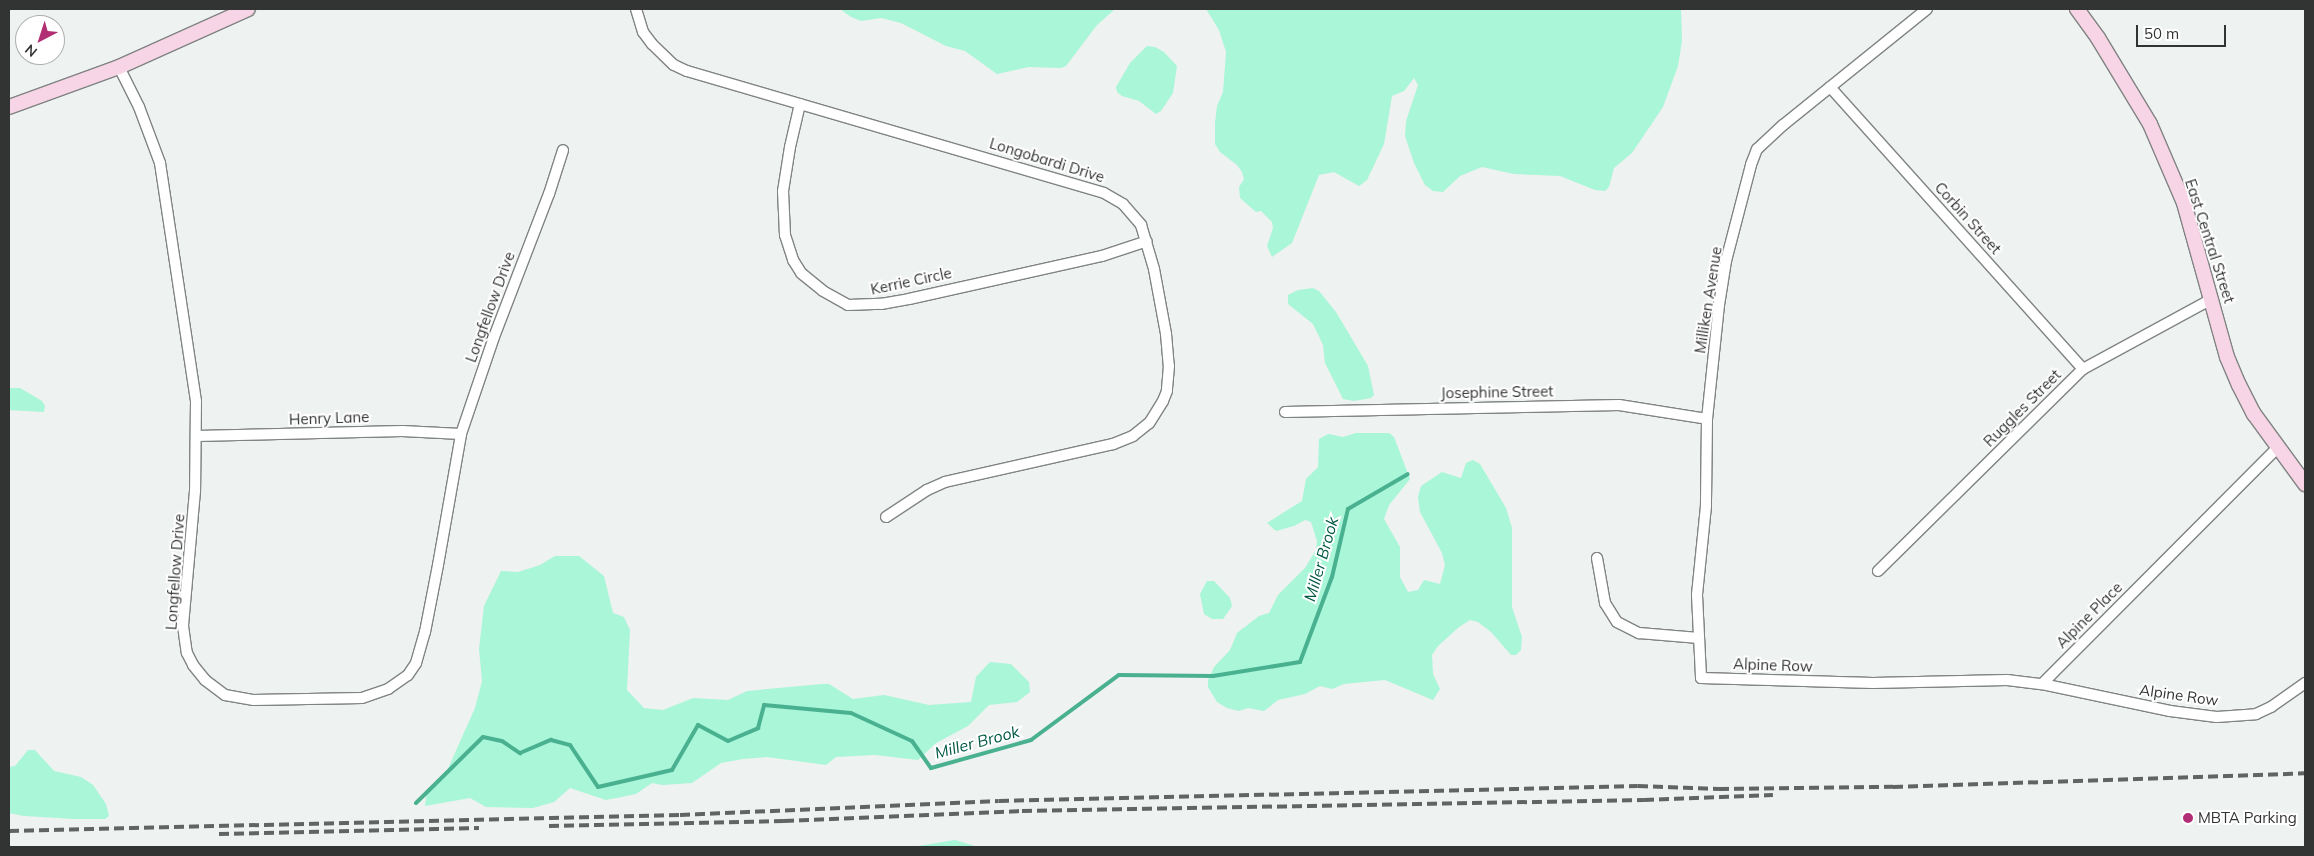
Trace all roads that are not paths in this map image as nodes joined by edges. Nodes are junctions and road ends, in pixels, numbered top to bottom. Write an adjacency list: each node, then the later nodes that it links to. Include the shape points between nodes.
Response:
1 (248, 9): 5 (main road)
2 (636, 9): 7 (street, Longobardi Drive, via 643,32 674,65)
3 (1927, 9): 6 (street, Milliken Avenue)
4 (2077, 9): 11 (main road, East Central Street, via 2150,124 2184,203)
5 (119, 67): 8 (main road); 16 (street, Longfellow Drive, via 139,107 160,163 196,401)
6 (1830, 87): 12 (street, Corbin Street); 14 (street, Milliken Avenue, via 1757,149 1726,262)
7 (800, 104): 10 (street, Longobardi Drive, via 1104,192 1133,213); 10 (street, Kerrie Circle, via 783,191 785,235 801,273 848,305 909,299 1102,256)
8 (9, 107)
9 (563, 150): 15 (street, Longfellow Drive)
10 (1147, 242): 19 (street, Longobardi Drive, via 1166,334 1169,374 1163,401 1148,423 1133,436 1113,444 945,482 926,490)
11 (2212, 299): 12 (street, Ruggles Street); 17 (main road, East Central Street, via 2227,356 2239,384)
12 (2083, 368): 21 (street, Ruggles Street)
13 (1285, 412): 14 (street, Josephine Street, via 1619,405)
14 (1707, 420): 22 (street, Milliken Avenue, via 1706,506 1697,595)
15 (461, 434): 16 (street, Henry Lane, via 402,431); 16 (street, Longfellow Drive, via 425,632 416,663 408,675 388,689 362,698 276,701 225,695 201,677 187,653 183,626)
16 (198, 436)
17 (2277, 448): 18 (main road, East Central Street); 25 (street, Alpine Place)
18 (2305, 484)
19 (886, 517)
20 (1597, 558): 22 (street, via 1605,603 1617,622 1639,633)
21 (1878, 571)
22 (1699, 638): 23 (street, Milliken Avenue)
23 (1701, 678): 25 (street, Alpine Row, via 1873,683 2008,680)
24 (2305, 683): 25 (street, Alpine Row, via 2256,714 2217,717 2170,711)
25 (2042, 684)

